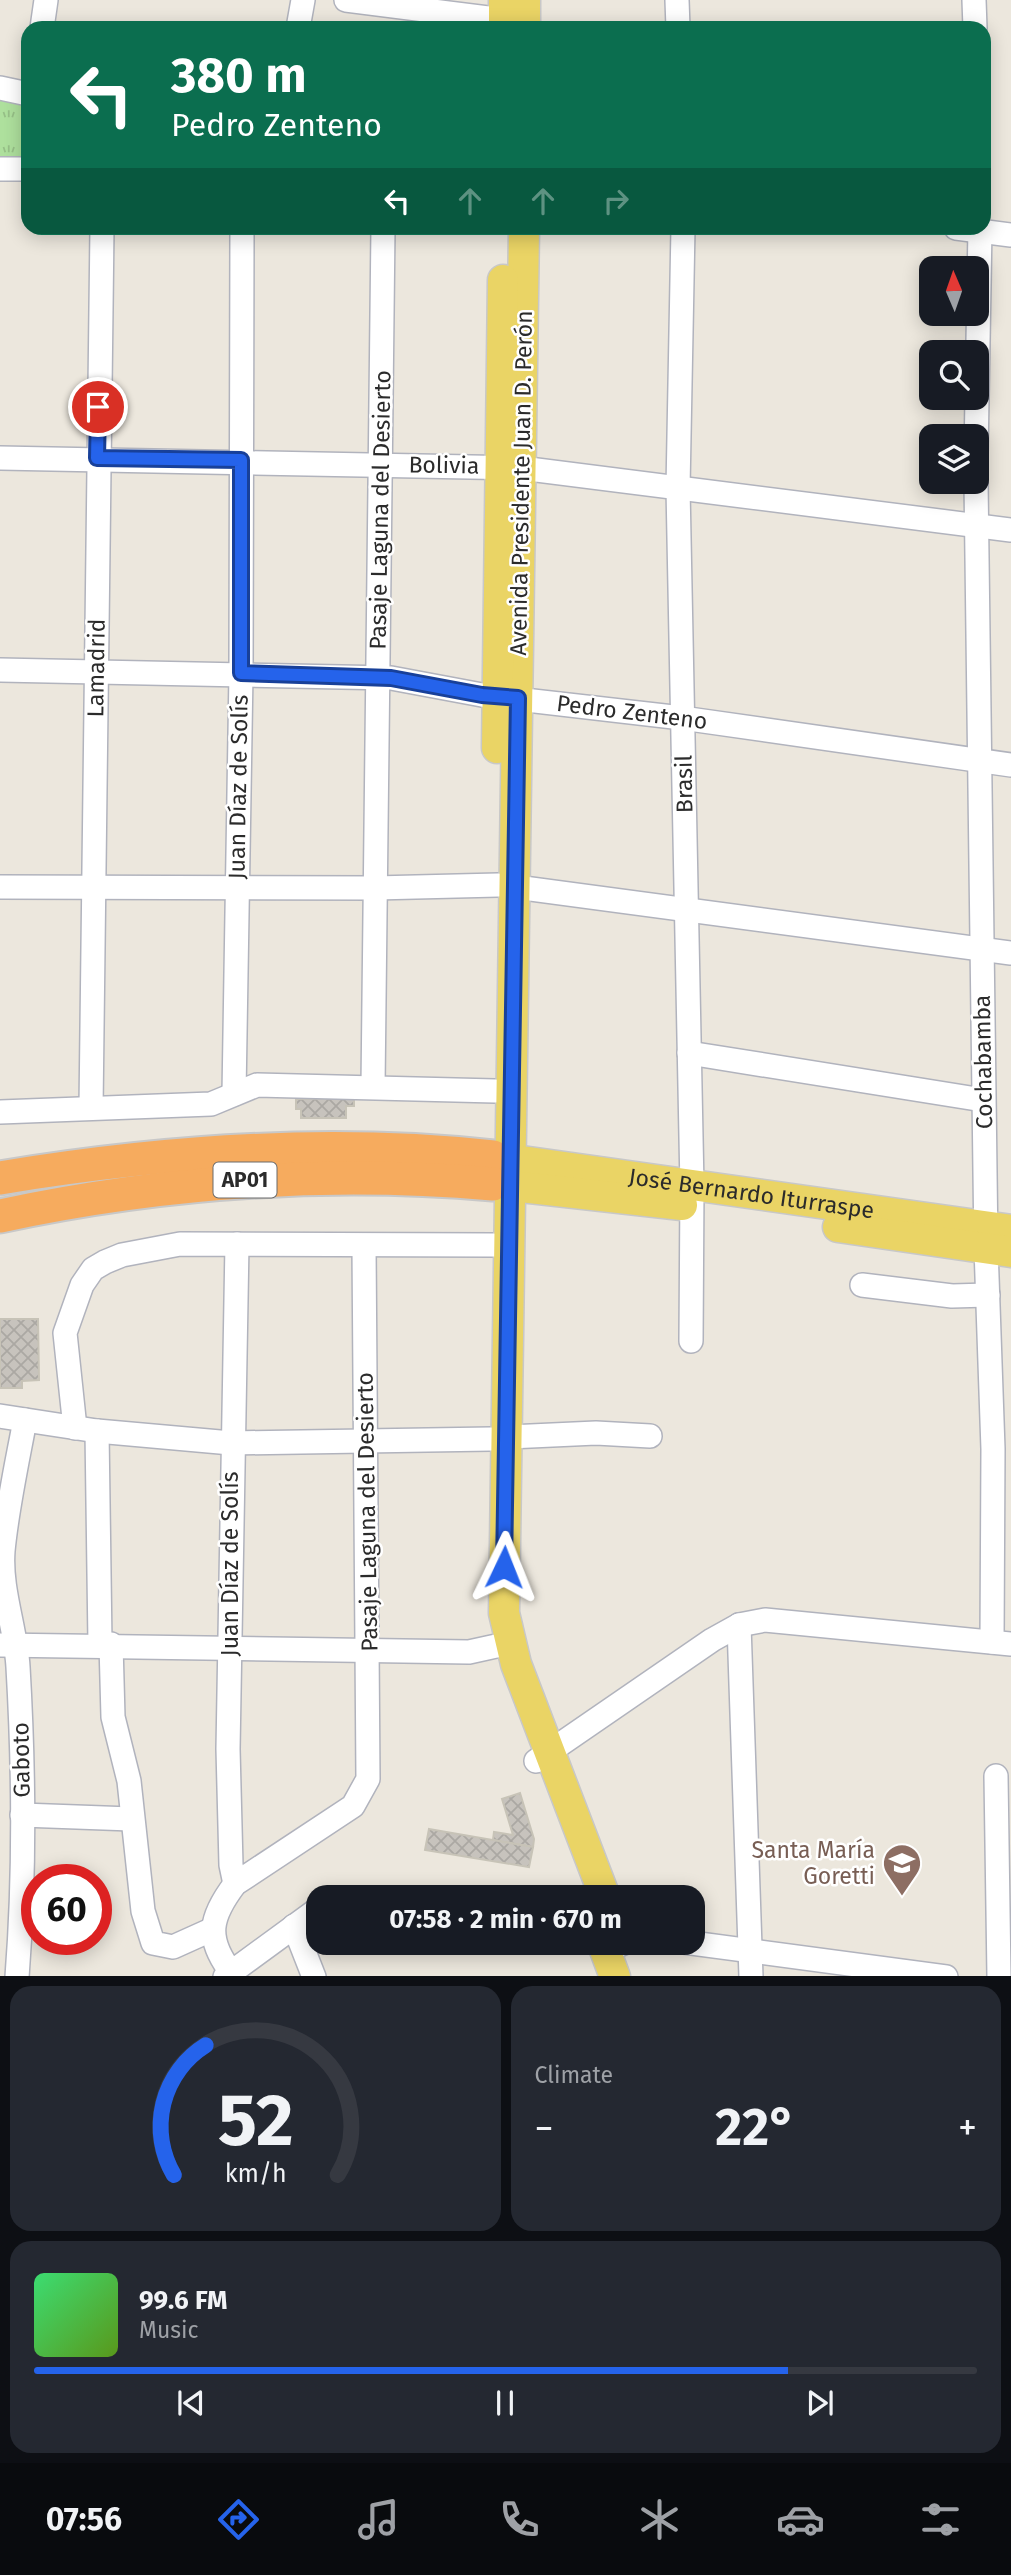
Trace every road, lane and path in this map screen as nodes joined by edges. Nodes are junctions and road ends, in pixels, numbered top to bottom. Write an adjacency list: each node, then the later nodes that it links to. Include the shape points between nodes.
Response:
1 (46, 0): 7 (street)
2 (303, 0): 8 (street)
3 (345, 0): 6 (street)
4 (677, 0): 9 (street)
5 (974, 0): 10 (street)
6 (513, 15)
7 (44, 21)
8 (299, 21)
9 (678, 21)
10 (975, 21)
11 (0, 88): 12 (street)
12 (21, 92)
13 (0, 169): 14 (street)
14 (21, 169)
15 (991, 231): 23 (street)
16 (102, 235): 26 (street, Lamadrid)
17 (242, 235): 27 (street, Juan Díaz de Solís)
18 (383, 235): 28 (street, Pasaje Laguna del Desierto)
19 (503, 235): 29 (main road, Avenida Presidente Juan D. Perón)
20 (524, 235): 29 (main road, Avenida Presidente Juan D. Perón)
21 (683, 235): 30 (street, Brasil)
22 (980, 235): 24 (street)
23 (1011, 235)
24 (977, 424)
25 (0, 458): 26 (street, Bolivia)
26 (97, 458): 27 (street, Bolivia); 35 (street, Lamadrid)
27 (241, 460): 28 (street, Bolivia); 36 (street, Juan Díaz de Solís)
28 (382, 464): 29 (street, Bolivia); 37 (street, Pasaje Laguna del Desierto)
29 (511, 467): 30 (street, Bolivia); 38 (main road, Avenida Presidente Juan D. Perón)
30 (678, 488): 32 (street, Bolivia); 39 (street, Brasil)
31 (976, 494): 32 (street, Cochabamba)
32 (975, 526): 33 (street, Bolivia); 40 (street, Cochabamba)
33 (1011, 530)
34 (0, 670): 35 (street, Pedro Zenteno)
35 (97, 672): 36 (street, Pedro Zenteno); 42 (street, Lamadrid)
36 (241, 673): 37 (street, Pedro Zenteno); 45 (street, Juan Díaz de Solís)
37 (377, 677): 38 (street, Pedro Zenteno); 46 (street, Pasaje Laguna del Desierto)
38 (508, 697): 39 (street, Pedro Zenteno); 43 (main road, Avenida Presidente Juan D. Perón)
39 (682, 718): 40 (street, Pedro Zenteno); 47 (street, Brasil)
40 (978, 761): 41 (street, Pedro Zenteno); 48 (street, Cochabamba)
41 (1011, 765)
42 (93, 886): 44 (street); 45 (street); 55 (street, Lamadrid)
43 (507, 886): 46 (street); 47 (street); 52 (main road, Avenida Presidente Juan D. Perón); 57 (main road, Avenida Presidente Juan D. Perón)
44 (0, 887)
45 (236, 887): 46 (street); 53 (street, Juan Díaz de Solís)
46 (375, 888): 51 (street, Pasaje Laguna del Desierto)
47 (686, 910): 48 (street); 50 (street, Brasil)
48 (982, 950): 49 (street); 54 (street, Cochabamba)
49 (1011, 953)
50 (689, 1053): 54 (street); 59 (street, Brasil)
51 (373, 1086): 52 (street); 53 (street, via 257,1084)
52 (495, 1091): 57 (main road, Avenida Presidente Juan D. Perón)
53 (234, 1094): 55 (street, via 199,1105)
54 (983, 1100): 61 (street, Cochabamba)
55 (91, 1108): 56 (street)
56 (0, 1112)
57 (502, 1171): 58 (highway, AP01, via 349,1149 208,1151); 59 (main road, José Bernardo Iturraspe); 60 (highway, AP01, via 273,1178 133,1191); 63 (main road, Avenida Presidente Juan D. Perón); 72 (main road, Avenida Presidente Juan D. Perón)
58 (0, 1178)
59 (692, 1197): 61 (main road, José Bernardo Iturraspe); 67 (street, Brasil)
60 (0, 1216)
61 (998, 1239): 66 (street, Cochabamba)
62 (237, 1244): 64 (street); 70 (street, via 180,1244 122,1255 93,1269 68,1320 65,1346); 73 (street, Juan Díaz de Solís)
63 (493, 1245): 64 (street); 72 (main road, Avenida Presidente Juan D. Perón)
64 (364, 1246): 74 (street, Pasaje Laguna del Desierto)
65 (862, 1285): 66 (street, via 952,1296)
66 (988, 1295): 75 (street, Cochabamba)
67 (691, 1342)
68 (0, 1416): 69 (street)
69 (25, 1420): 70 (street); 79 (street, Gaboto, via 3,1552)
70 (86, 1430): 73 (street); 78 (street)
71 (650, 1436): 72 (street, via 596,1433)
72 (500, 1438): 74 (street); 81 (main road, Avenida Presidente Juan D. Perón, via 488,1588)
73 (231, 1443): 74 (street); 80 (street, Juan Díaz de Solís)
74 (367, 1443): 82 (street, Pasaje Laguna del Desierto)
75 (1002, 1450): 77 (street, Cochabamba)
76 (739, 1625): 77 (street, via 765,1620); 83 (street); 96 (street)
77 (1001, 1643)
78 (105, 1644): 79 (street); 80 (street); 86 (street, via 113,1717 129,1781)
79 (8, 1645): 85 (street, Gaboto)
80 (230, 1646): 82 (street); 88 (street, Juan Díaz de Solís, via 230,1865)
81 (502, 1646): 82 (street, via 469,1652); 83 (main road, Avenida Presidente Juan D. Perón)
82 (369, 1650): 88 (street, Pasaje Laguna del Desierto, via 368,1779 360,1798)
83 (543, 1757): 89 (main road, Avenida Presidente Juan D. Perón); 90 (main road, Avenida Presidente Juan D. Perón)
84 (996, 1776): 87 (street)
85 (22, 1815): 86 (street); 91 (street, Gaboto)
86 (131, 1819): 94 (street, via 143,1911 153,1943 173,1947)
87 (1004, 1838): 105 (street)
88 (235, 1884): 94 (street, via 216,1913)
89 (581, 1885)
90 (600, 1885)
91 (11, 1895): 100 (street, Gaboto)
92 (306, 1918): 93 (street)
93 (294, 1926): 99 (street); 101 (street)
94 (213, 1929): 99 (street, via 216,1950)
95 (705, 1945): 96 (street)
96 (750, 1950): 98 (street); 103 (street)
97 (619, 1955): 102 (main road)
98 (838, 1969): 104 (street)
99 (228, 1974)
100 (17, 1976)
101 (314, 1976)
102 (634, 1976)
103 (751, 1976)
104 (946, 1976)
105 (999, 1976)

